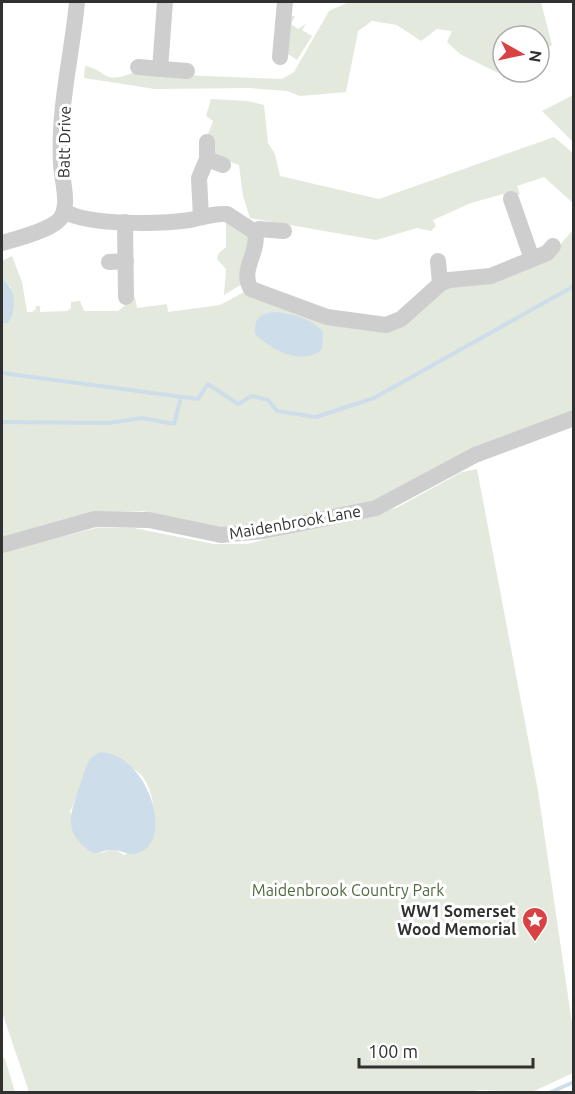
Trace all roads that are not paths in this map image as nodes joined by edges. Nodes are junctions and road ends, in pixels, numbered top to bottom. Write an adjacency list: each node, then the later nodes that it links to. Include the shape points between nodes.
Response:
1 (77, 2): 12 (street, Batt Drive, via 64,102)
2 (165, 2): 6 (street)
3 (285, 2): 4 (street)
4 (280, 59)
5 (138, 67): 6 (street)
6 (159, 69): 7 (street)
7 (187, 71)
8 (207, 142): 9 (street)
9 (207, 159): 10 (street); 13 (street, via 199,178)
10 (223, 165)
11 (511, 199): 19 (street)
12 (64, 211): 14 (street, via 82,219); 17 (street, via 58,221)
13 (201, 217): 14 (street); 16 (street, via 227,214)
14 (126, 222): 20 (street)
15 (284, 231): 16 (street)
16 (255, 232): 23 (street, via 254,251 246,274 251,289 327,317 386,325 401,319)
17 (2, 243)
18 (553, 246): 19 (street)
19 (532, 259): 23 (street, via 491,276)
20 (126, 261): 22 (street); 24 (street)
21 (438, 261): 23 (street)
22 (109, 262)
23 (440, 284)
24 (126, 297)
25 (573, 418): 26 (street, Maidenbrook Lane, via 475,455 376,508 264,531 221,535 149,520 95,519)
26 (2, 544)

